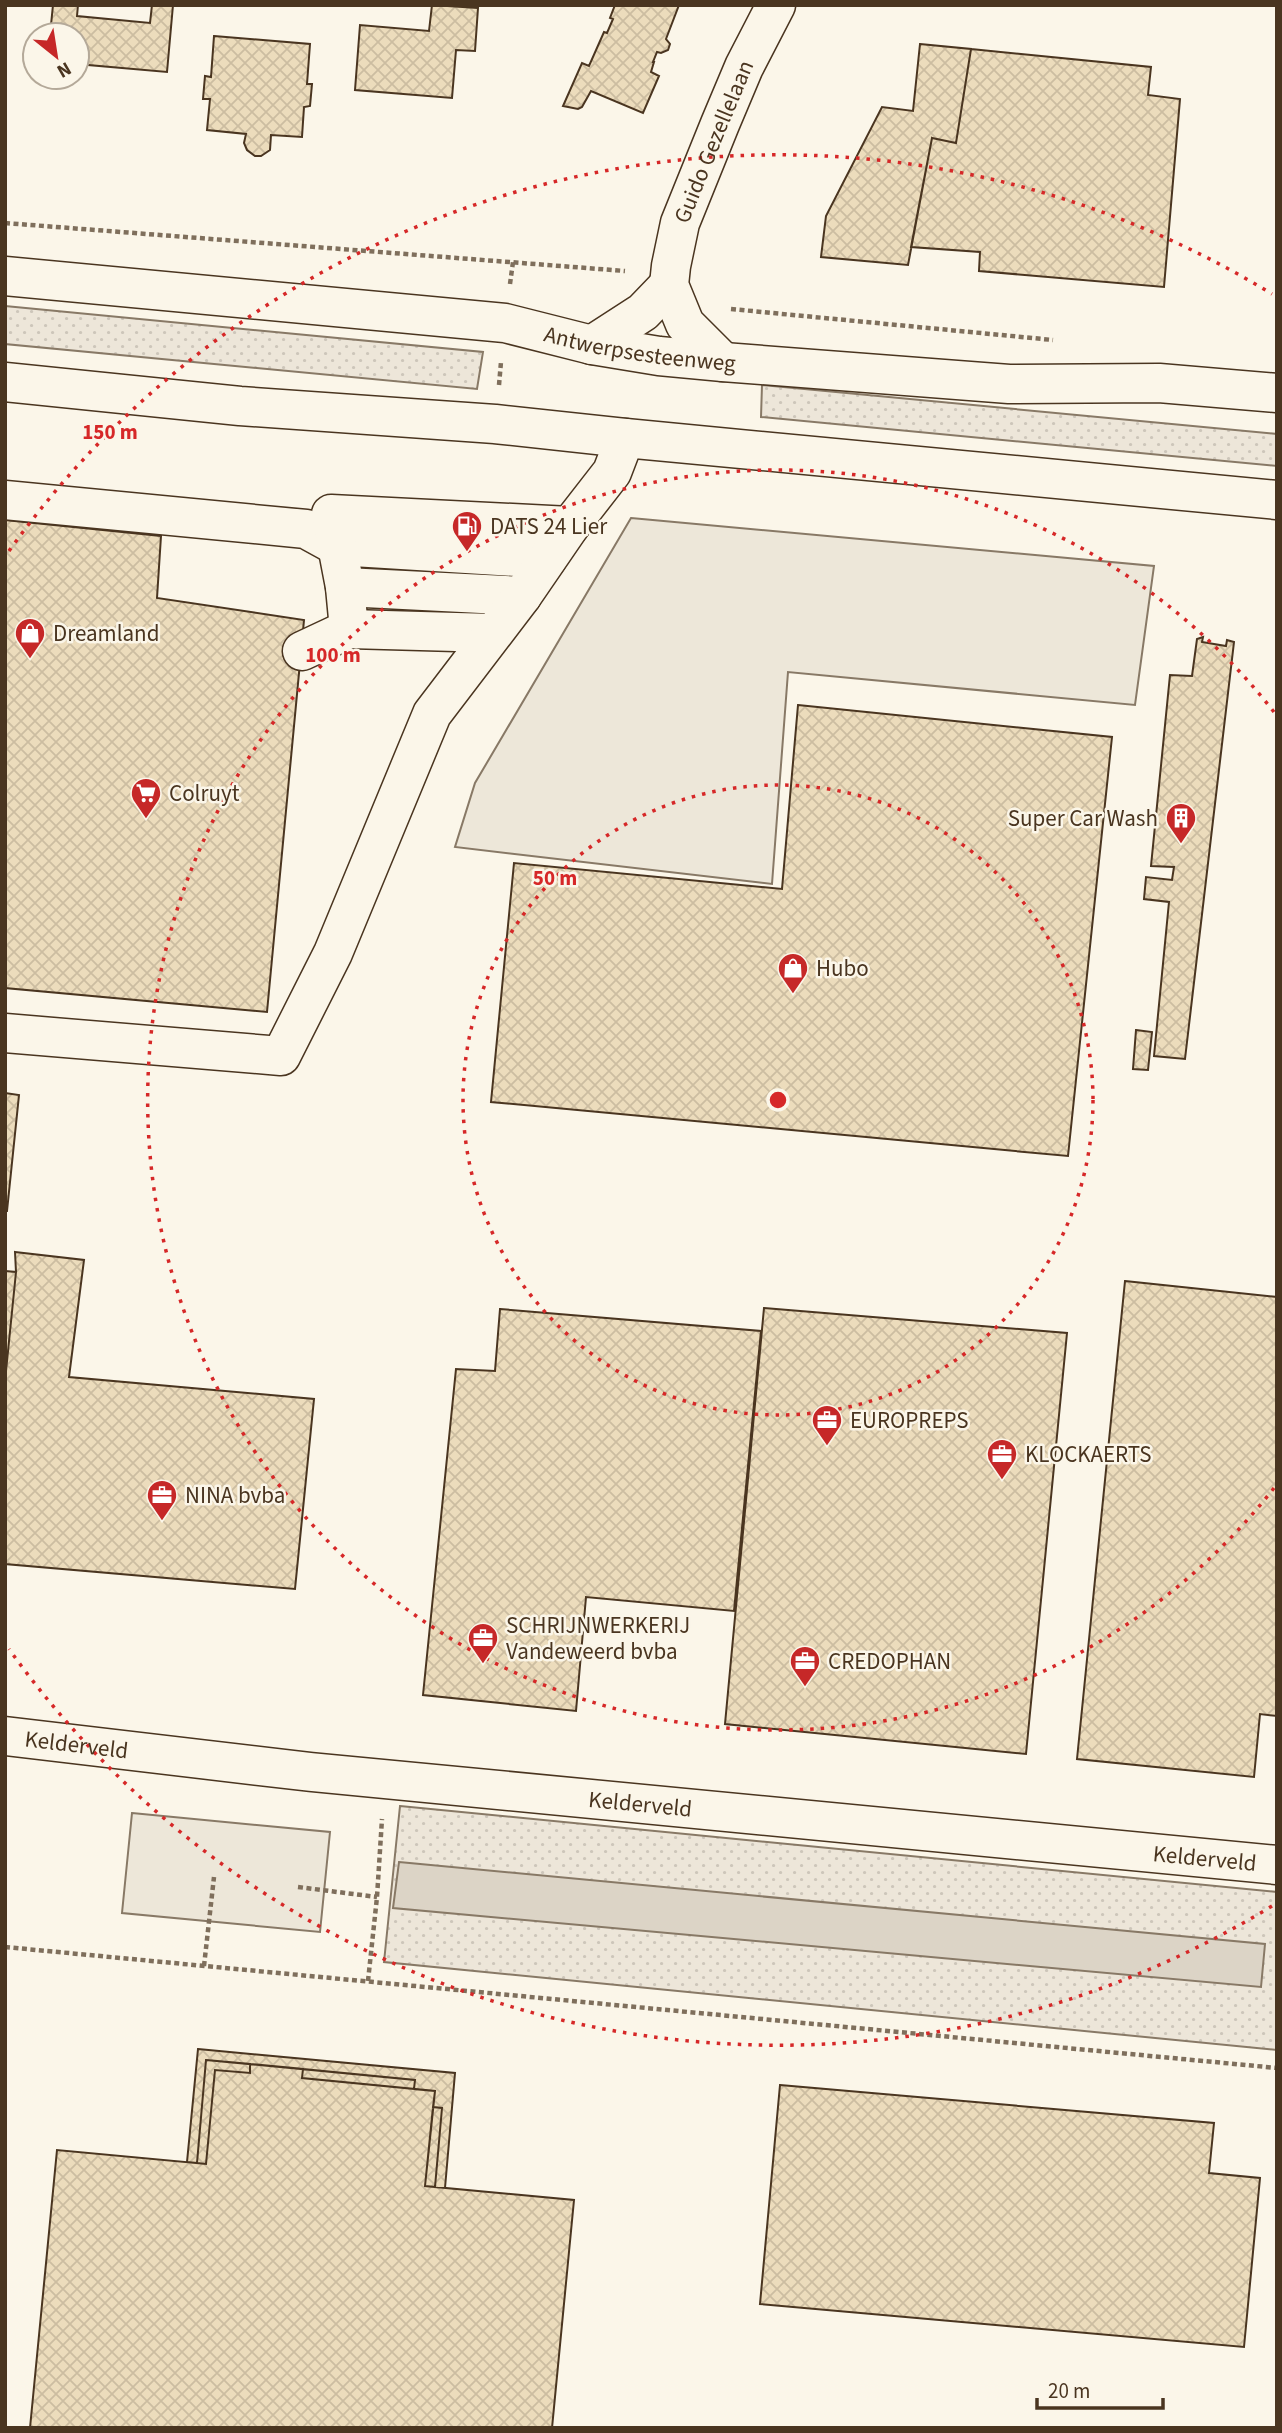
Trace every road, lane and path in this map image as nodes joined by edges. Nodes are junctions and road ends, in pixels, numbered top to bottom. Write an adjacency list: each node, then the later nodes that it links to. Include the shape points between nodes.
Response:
1 (776, 5): 4 (main road, Guido Gezellelaan, via 744,66 680,223)
2 (5, 223): 4 (path)
3 (5, 275): 6 (main road, Antwerpsesteenweg)
4 (669, 279): 8 (main road, via 643,312); 9 (main road, via 685,324)
5 (719, 308): 7 (path)
6 (505, 323): 8 (main road, Antwerpsesteenweg); 12 (path)
7 (1056, 340)
8 (592, 345): 9 (main road, Antwerpsesteenweg)
9 (723, 362): 11 (main road, Antwerpsesteenweg, via 1009,384 1159,383)
10 (5, 382): 12 (main road, via 240,406)
11 (1277, 393)
12 (495, 424): 13 (main road)
13 (625, 439): 15 (main road); 16 (main road, via 612,472)
14 (5, 500): 17 (main road)
15 (1277, 500)
16 (570, 526): 17 (main road); 18 (main road)
17 (334, 530): 18 (main road); 19 (main road)
18 (547, 559): 20 (main road)
19 (345, 587): 20 (main road); 21 (main road)
20 (522, 596): 22 (main road)
21 (349, 629): 22 (main road); 23 (main road)
22 (492, 633): 24 (main road, via 432,714 333,953 281,1056)
23 (302, 651)
24 (5, 1033)
25 (5, 1736): 26 (main road, Kelderveld)
26 (385, 1779): 27 (main road, Kelderveld); 30 (path)
27 (1277, 1865)
28 (215, 1877): 32 (path)
29 (298, 1887): 30 (path)
30 (377, 1897): 33 (path)
31 (5, 1947): 32 (path)
32 (204, 1966): 33 (path)
33 (368, 1982): 34 (path)
34 (1277, 2068)

